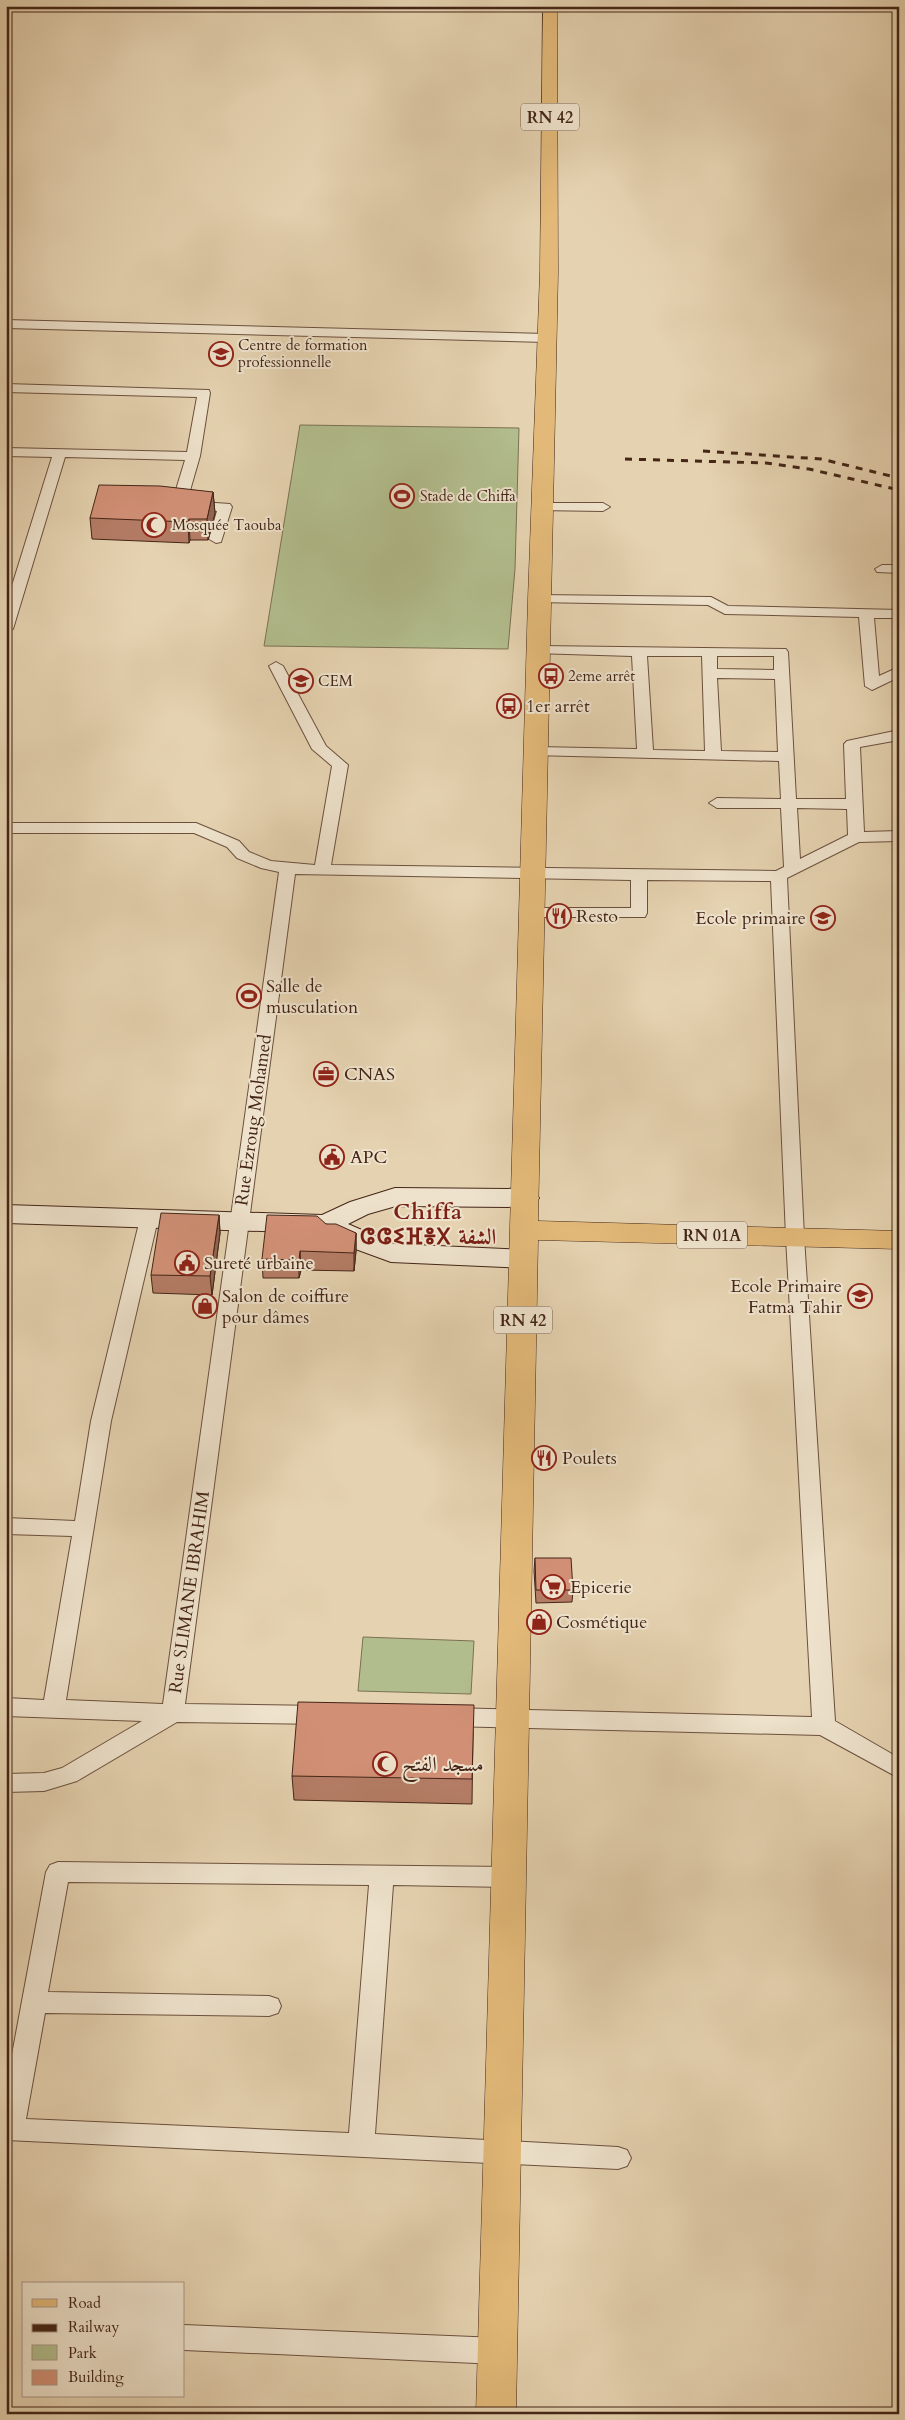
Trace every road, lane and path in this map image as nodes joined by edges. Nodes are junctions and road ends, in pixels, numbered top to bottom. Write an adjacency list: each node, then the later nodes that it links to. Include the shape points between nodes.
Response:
1 (550, 6): 3 (main road, RN 42)
2 (6, 324): 3 (street)
3 (546, 338): 9 (main road, RN 42)
4 (6, 388): 7 (street, via 204,393)
5 (6, 452): 6 (street)
6 (60, 453): 7 (street); 16 (street)
7 (192, 456): 10 (street, via 179,504 224,507)
8 (603, 506): 9 (street)
9 (542, 507): 13 (main road, RN 42)
10 (216, 539)
11 (882, 569): 12 (street)
12 (899, 569)
13 (539, 599): 14 (street, via 711,601 725,610); 17 (main road, RN 42)
14 (866, 613): 15 (street); 21 (street, via 872,686)
15 (899, 614)
16 (6, 628)
17 (539, 650): 18 (street); 25 (main road, RN 42)
18 (639, 651): 19 (street); 26 (street)
19 (709, 652): 22 (street); 23 (street, via 781,652)
20 (276, 666): 36 (street, via 320,749 340,765)
21 (899, 670)
22 (709, 673): 23 (street); 27 (street)
23 (782, 675): 28 (street)
24 (899, 735): 31 (street, via 852,744)
25 (536, 752): 26 (street); 38 (main road, RN 42)
26 (645, 753): 27 (street)
27 (713, 756): 28 (street)
28 (787, 756): 30 (street)
29 (716, 802): 30 (street)
30 (789, 803): 31 (street); 37 (street)
31 (854, 804): 34 (street)
32 (6, 828): 35 (street, via 196,828 233,844 243,855 267,865)
33 (899, 836): 34 (street)
34 (856, 837): 37 (street)
35 (288, 868): 36 (street); 44 (street, Rue Ezroug Mohamed)
36 (322, 870): 38 (street)
37 (786, 872): 39 (street); 47 (street)
38 (534, 874): 39 (street); 40 (main road, RN 42)
39 (639, 875): 40 (street, via 639,913)
40 (532, 912): 41 (main road, RN 42)
41 (526, 1198): 45 (main road, via 394,1197 359,1208); 46 (main road, RN 42)
42 (7, 1217): 43 (main road)
43 (149, 1219): 44 (main road); 51 (street, via 101,1421)
44 (239, 1223): 45 (main road); 54 (street, Rue SLIMANE IBRAHIM)
45 (326, 1224): 49 (main road, via 391,1253)
46 (525, 1230): 47 (main road, RN 01A); 49 (main road, RN 42)
47 (795, 1236): 48 (main road, RN 01A); 58 (street)
48 (899, 1240)
49 (524, 1259): 57 (main road, RN 42)
50 (6, 1526): 51 (street)
51 (84, 1529): 53 (street)
52 (6, 1708): 53 (street)
53 (54, 1708): 54 (street)
54 (173, 1713): 55 (street, Rue SLIMANE IBRAHIM); 60 (street, via 69,1775 44,1782)
55 (346, 1716)
56 (425, 1717): 57 (street)
57 (513, 1718): 58 (street); 62 (main road, RN 42)
58 (824, 1726): 59 (street)
59 (899, 1769)
60 (6, 1783)
61 (382, 1876): 62 (street); 63 (street, via 58,1872); 66 (street)
62 (509, 1878): 67 (main road, RN 42)
63 (34, 2002): 64 (street); 65 (street)
64 (270, 2006)
65 (8, 2129): 66 (street)
66 (361, 2146): 67 (street)
67 (503, 2151): 68 (street); 70 (main road, RN 42)
68 (618, 2158)
69 (185, 2337): 70 (street)
70 (498, 2351): 71 (main road, RN 42)
71 (496, 2414)

